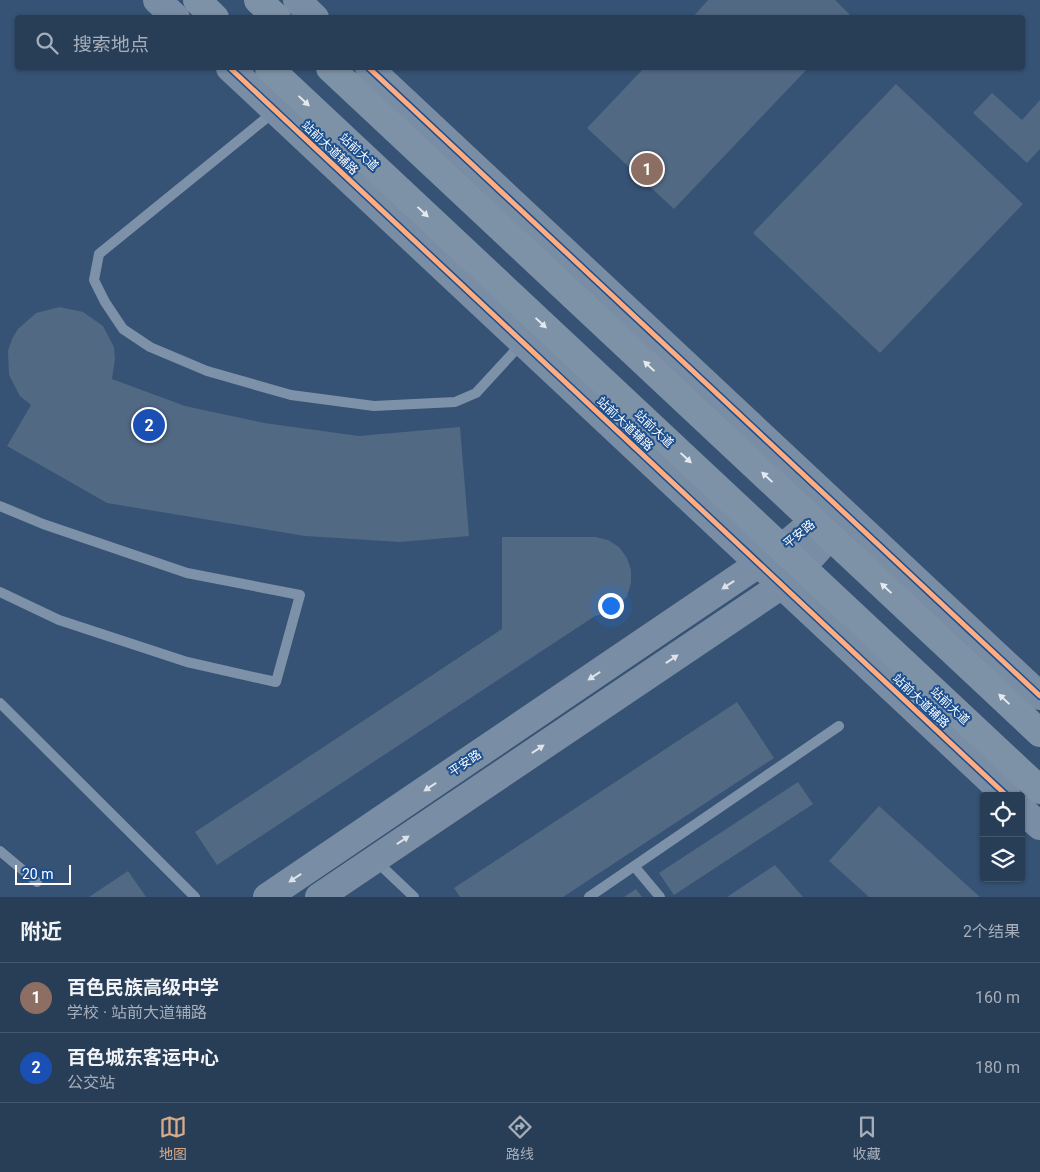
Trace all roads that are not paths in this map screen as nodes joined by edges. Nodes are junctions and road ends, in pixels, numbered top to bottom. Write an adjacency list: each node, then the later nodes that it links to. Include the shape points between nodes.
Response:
1 (158, 0): 5 (street)
2 (197, 0): 6 (highway)
3 (258, 0): 7 (highway)
4 (297, 0): 8 (street)
5 (173, 15)
6 (212, 15)
7 (273, 15)
8 (312, 15)
9 (232, 70): 13 (street, 站前大道辅路)
10 (271, 70): 18 (highway, 站前大道, one-way to 18)
11 (332, 70): 17 (highway, one-way to 11)
12 (371, 70): 16 (street)
13 (276, 111): 14 (street, 站前大道辅路); 14 (lane, via 99,254 94,280 123,329 150,347 207,371 291,395 374,406 455,402 476,393)
14 (523, 342): 19 (street, 站前大道辅路)
15 (0, 506): 22 (lane, via 187,573 300,595 276,682 187,662 59,620)
16 (841, 510): 17 (street, 平安路); 23 (street)
17 (822, 528): 18 (street, 平安路); 20 (street, 平安路); 26 (highway, one-way to 17)
18 (782, 548): 19 (street, 平安路); 20 (highway, 站前大道)
19 (760, 564): 21 (street, 站前大道辅路); 36 (street, 平安路, one-way to 36)
20 (802, 567): 21 (street, 平安路); 27 (highway, 站前大道)
21 (782, 585): 28 (street, 站前大道辅路); 32 (street, 平安路, one-way to 21)
22 (0, 592)
23 (1040, 696)
24 (0, 703): 35 (lane)
25 (839, 726): 33 (lane)
26 (1040, 733)
27 (1040, 790)
28 (1003, 792)
29 (1025, 813): 30 (street)
30 (1040, 826)
31 (0, 851): 34 (lane)
32 (375, 860): 37 (street, 平安路); 38 (lane)
33 (634, 866): 39 (lane); 40 (lane)
34 (37, 882)
35 (195, 897)
36 (267, 897)
37 (319, 897)
38 (414, 897)
39 (589, 897)
40 (660, 897)

